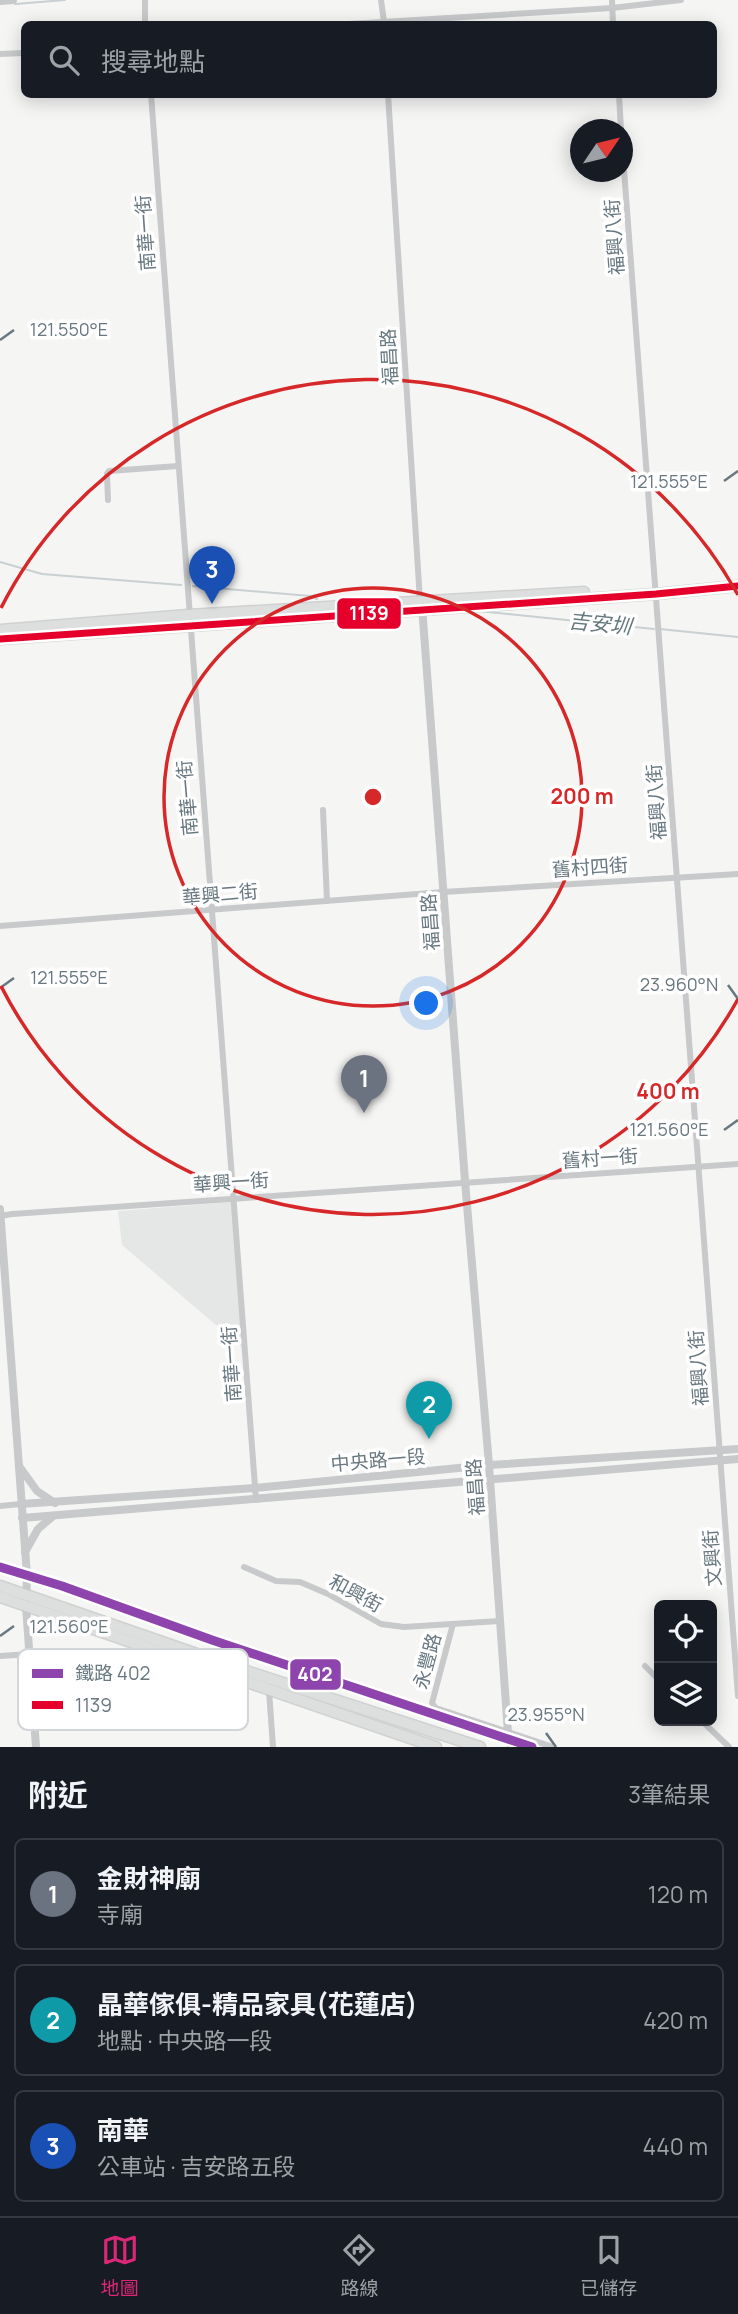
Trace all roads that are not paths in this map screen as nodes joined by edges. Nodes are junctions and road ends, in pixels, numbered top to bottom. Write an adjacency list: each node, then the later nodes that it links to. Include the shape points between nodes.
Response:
1 (13, 0): 4 (street)
2 (382, 0): 8 (street)
3 (681, 0): 6 (street)
4 (0, 1)
5 (145, 1): 7 (street)
6 (612, 4): 9 (street)
7 (145, 21)
8 (384, 21)
9 (408, 21)
10 (21, 52): 11 (street)
11 (0, 54)
12 (151, 98): 17 (street, 南華一街)
13 (388, 98): 22 (street, 福昌路)
14 (619, 98): 15 (street)
15 (620, 119)
16 (625, 182): 21 (street, 福興八街)
17 (178, 466): 18 (street, via 109,471); 23 (street, 南華一街)
18 (108, 500)
19 (738, 579): 21 (main road)
20 (738, 586): 21 (main road)
21 (656, 591): 22 (main road); 28 (street, 福興八街)
22 (421, 605): 23 (main road); 29 (street, 福昌路)
23 (189, 621): 24 (main road); 25 (main road); 31 (street, 南華一街)
24 (0, 631)
25 (0, 639)
26 (323, 810): 30 (street)
27 (738, 874): 28 (street, 舊村四街)
28 (677, 878): 29 (street, 舊村四街); 34 (street, 福興八街)
29 (443, 892): 30 (street, 華興二街); 35 (street, 福昌路)
30 (327, 901): 31 (street, 華興二街)
31 (213, 910): 32 (street, 華興二街); 36 (street, 南華一街)
32 (0, 926)
33 (738, 1164): 34 (street, 舊村一街)
34 (698, 1167): 35 (street, 舊村一街); 40 (street, 福興八街)
35 (465, 1181): 36 (street, 華興一街); 42 (street, 福昌路)
36 (234, 1198): 38 (street, 華興一街); 45 (street, 南華一街)
37 (0, 1209): 38 (street)
38 (0, 1216): 43 (street)
39 (738, 1449): 40 (street, 中央路一段)
40 (720, 1455): 41 (street, 中央路一段); 42 (street, 中央路一段); 44 (street, 中央路一段); 69 (street, 文興街)
41 (738, 1459)
42 (489, 1465): 44 (street, 福昌路); 45 (street, 中央路一段)
43 (19, 1466): 47 (street, via 37,1491); 48 (street)
44 (490, 1478): 46 (street, 中央路一段); 57 (street, 福昌路)
45 (255, 1488): 46 (street, 南華一街); 47 (street, 中央路一段)
46 (256, 1500): 50 (street, 中央路一段)
47 (55, 1503): 48 (street, 中央路一段)
48 (21, 1504): 49 (street); 51 (street)
49 (0, 1506)
50 (54, 1516): 51 (street, 中央路一段); 52 (street, via 38,1529)
51 (22, 1518): 52 (street)
52 (25, 1552): 56 (street)
53 (244, 1567): 58 (street, 和興街, via 276,1581 300,1582 381,1624)
54 (0, 1587): 56 (main road)
55 (0, 1597): 56 (main road)
56 (26, 1601): 59 (street); 60 (main road); 61 (main road)
57 (499, 1621): 58 (street, 和興街); 71 (street, 福昌路)
58 (453, 1624): 71 (street, 永豐路, via 432,1703 442,1711)
59 (31, 1649)
60 (156, 1649)
61 (175, 1649)
62 (18, 1655): 63 (street)
63 (0, 1656)
64 (645, 1666): 66 (street)
65 (248, 1672): 76 (main road)
66 (654, 1675)
67 (248, 1683): 68 (main road)
68 (269, 1691): 74 (street); 75 (main road)
69 (738, 1696)
70 (707, 1726): 79 (street)
71 (508, 1733): 77 (street, 福昌路); 78 (street, 永豐路)
72 (29, 1747): 73 (street)
73 (36, 1747)
74 (273, 1747)
75 (436, 1747)
76 (480, 1747)
77 (511, 1747)
78 (553, 1747)
79 (729, 1747)

